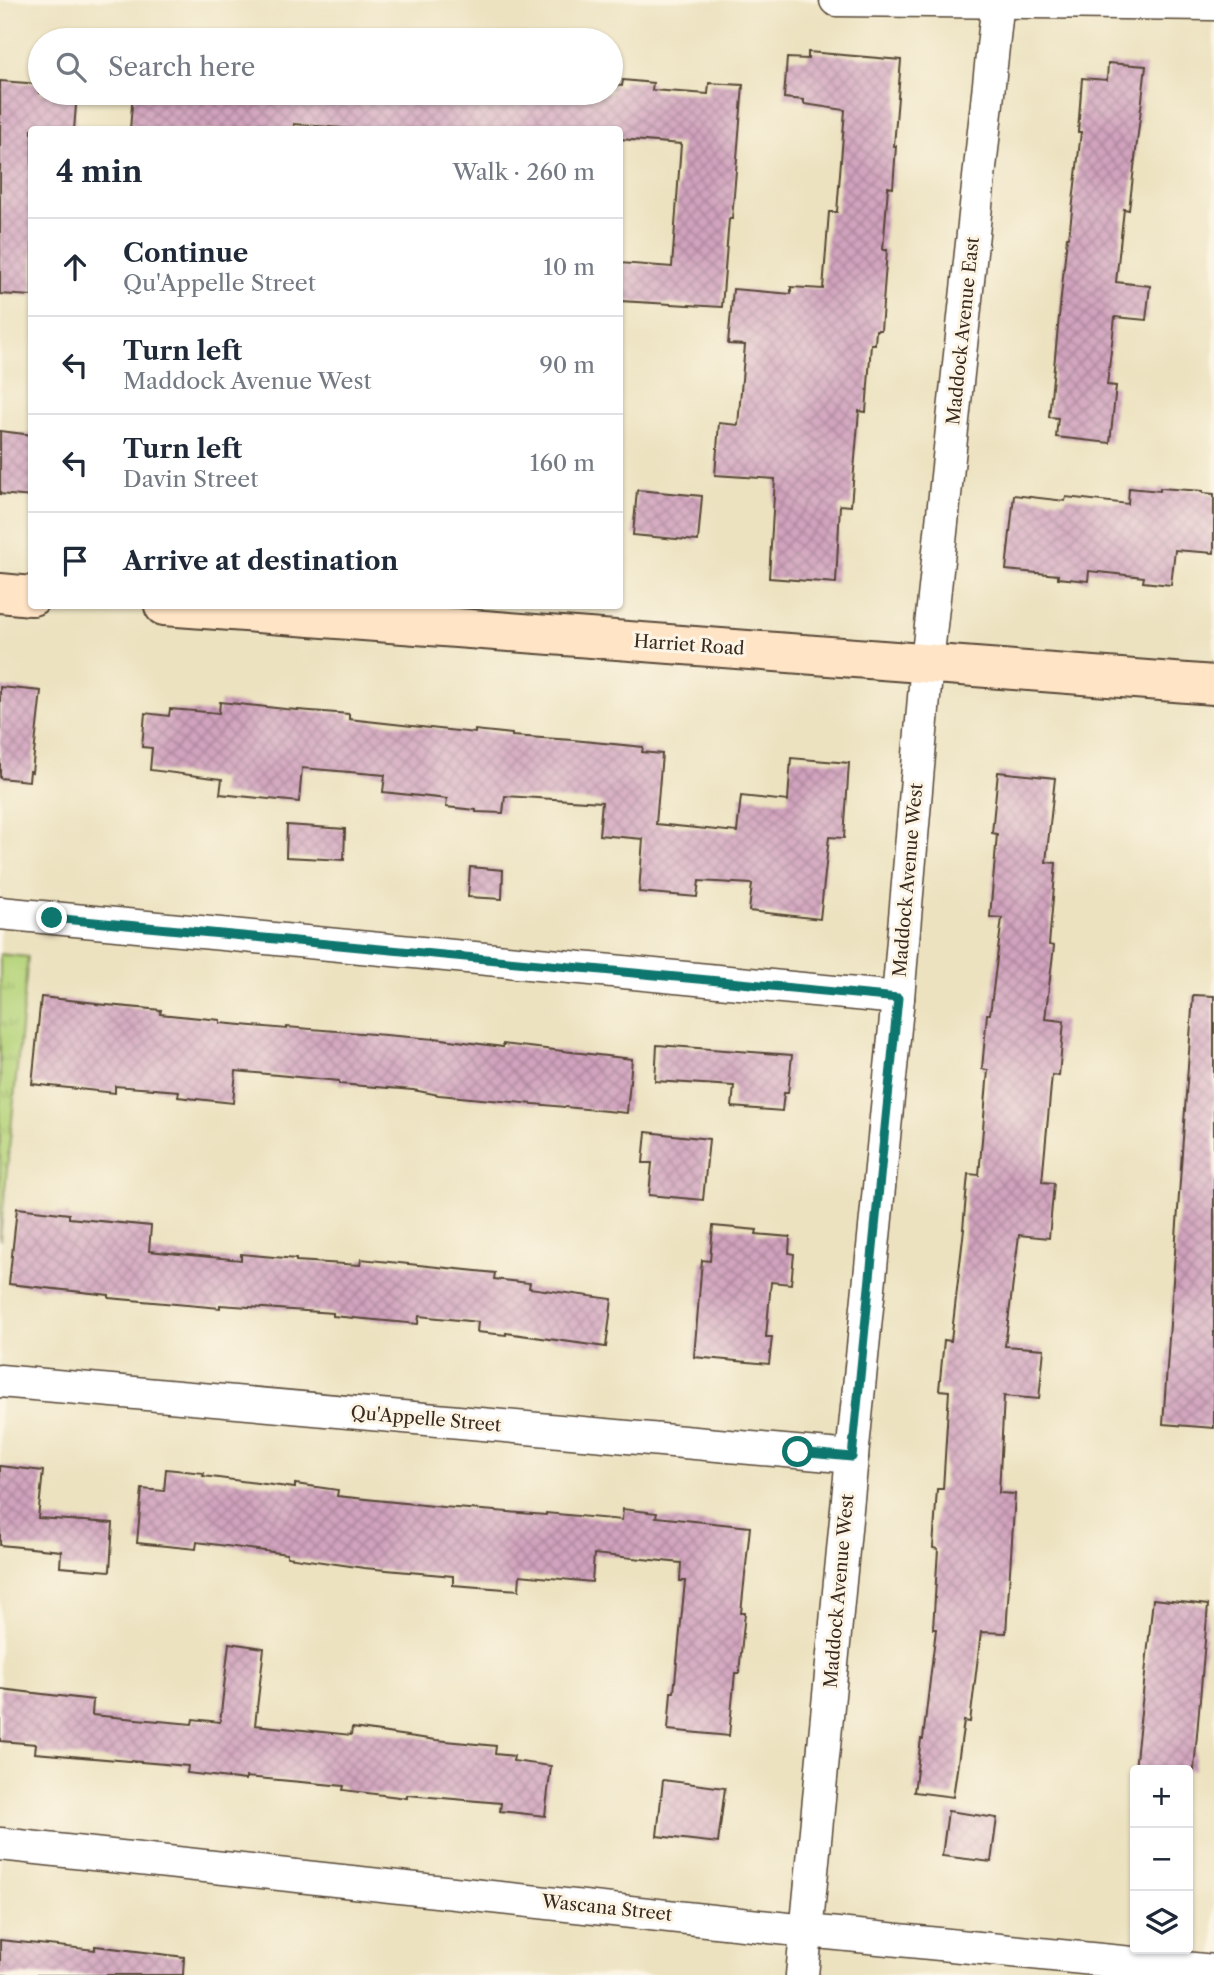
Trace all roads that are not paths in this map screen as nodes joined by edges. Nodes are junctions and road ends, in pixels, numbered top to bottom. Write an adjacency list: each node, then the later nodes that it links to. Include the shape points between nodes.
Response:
1 (836, 0): 2 (street)
2 (998, 1): 3 (street); 7 (street, Maddock Avenue East)
3 (1214, 4)
4 (0, 593): 5 (main road)
5 (28, 596)
6 (204, 609): 7 (main road, Harriet Road)
7 (927, 663): 8 (main road, Harriet Road); 10 (street, Maddock Avenue West)
8 (1214, 685)
9 (0, 913): 10 (street)
10 (898, 998): 12 (street, Maddock Avenue West)
11 (0, 1381): 12 (street, Qu'Appelle Street)
12 (852, 1457): 14 (street, Maddock Avenue West)
13 (0, 1844): 14 (street, Wascana Street)
14 (807, 1931): 15 (street, Wascana Street); 16 (street, Maddock Avenue West)
15 (1214, 1971)
16 (802, 1975)

